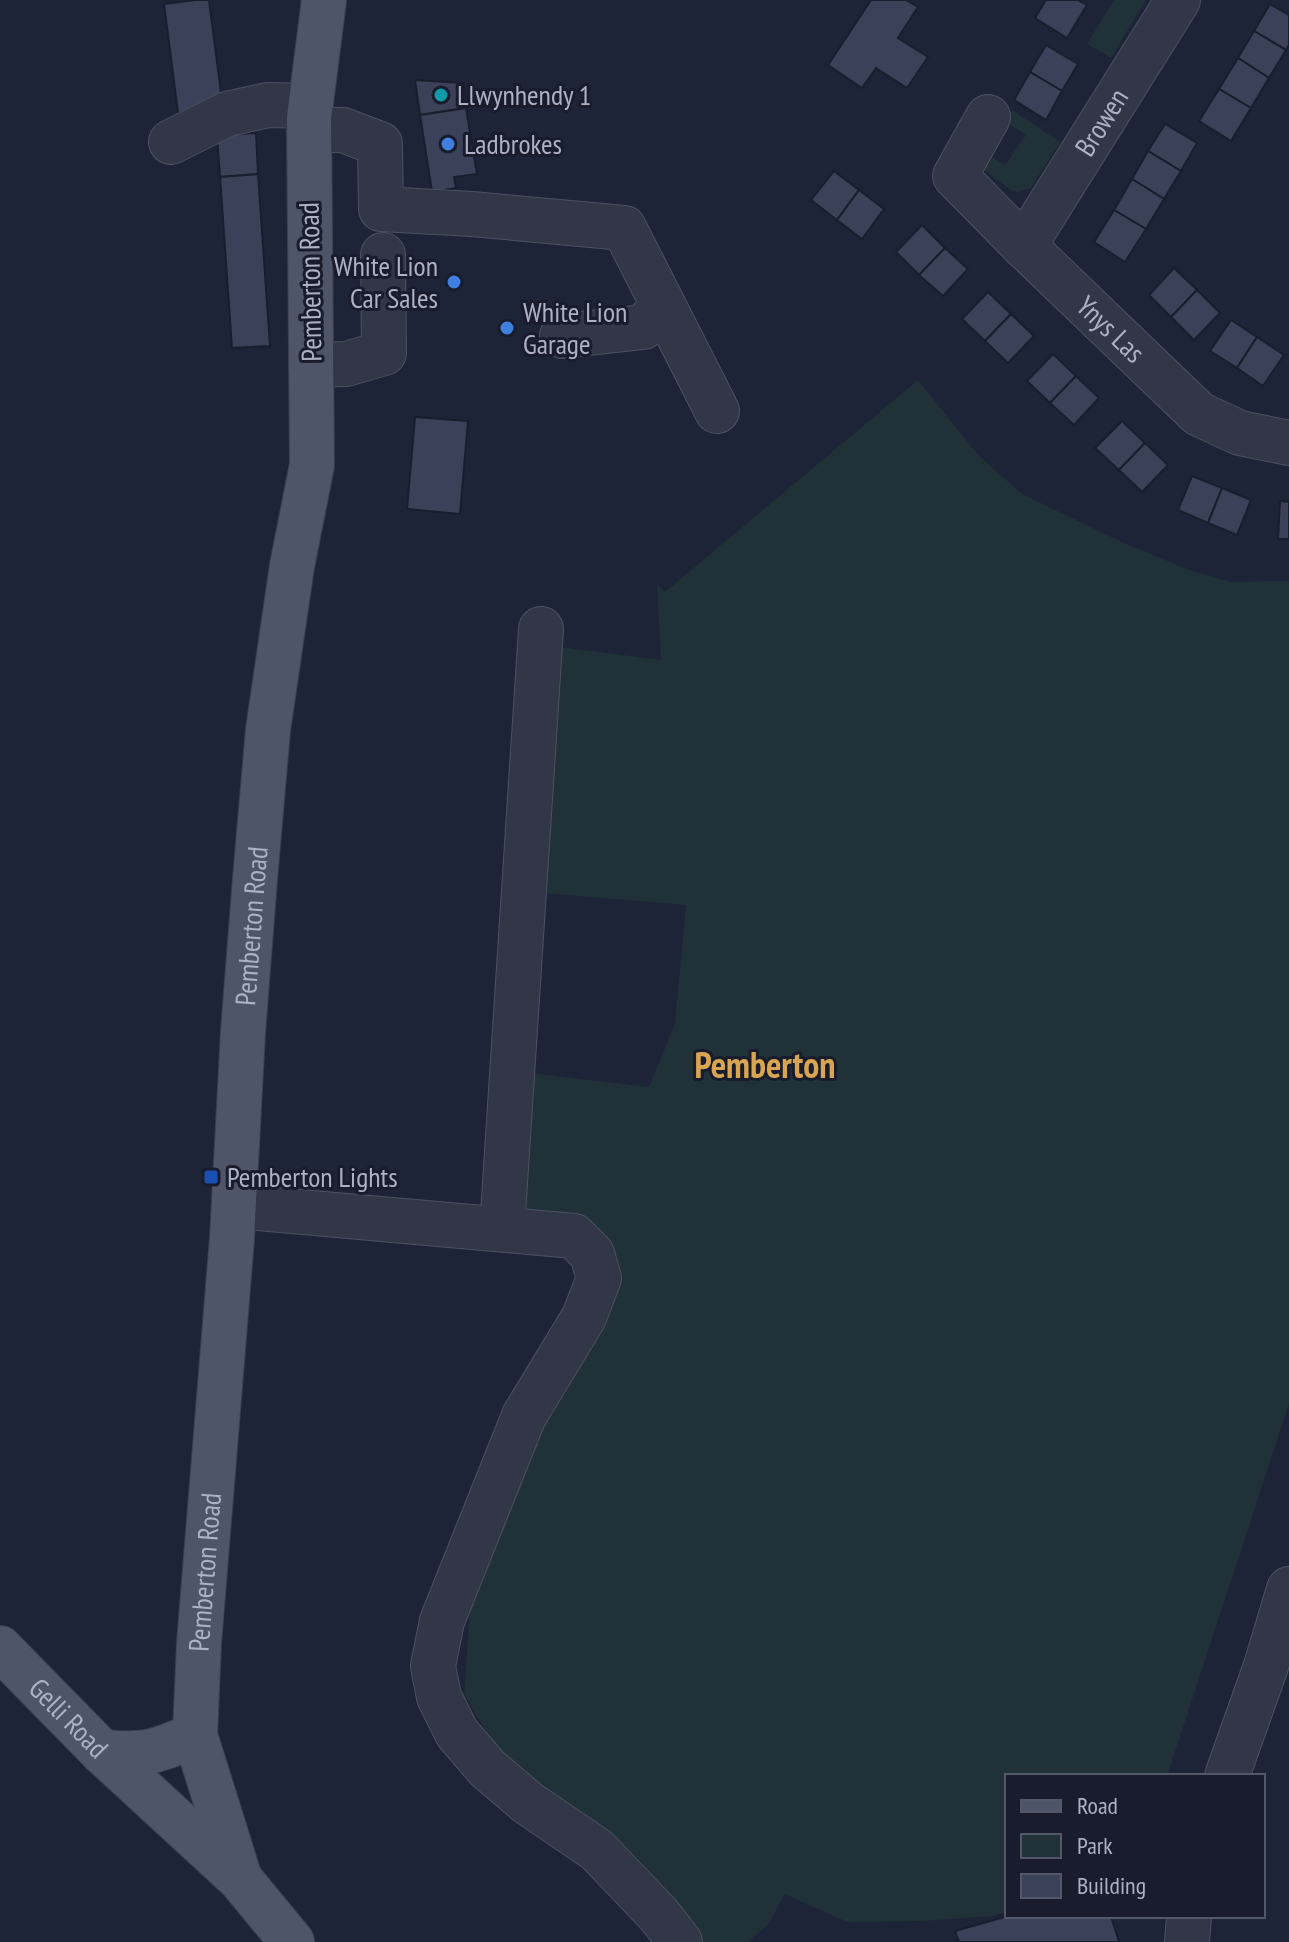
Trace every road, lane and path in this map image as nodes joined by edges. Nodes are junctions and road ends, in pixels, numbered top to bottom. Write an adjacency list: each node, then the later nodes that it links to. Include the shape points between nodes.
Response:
1 (324, 0): 4 (main road, Pemberton Road)
2 (1178, 0): 6 (street, Browen)
3 (988, 117): 6 (street, Ynys Las, via 955,176)
4 (309, 118): 5 (street, via 268,105 227,114); 8 (street, via 380,144 381,209 624,228); 10 (main road, Pemberton Road)
5 (171, 142)
6 (1024, 246): 12 (street, Ynys Las, via 1199,414 1240,433)
7 (383, 255): 10 (street, via 384,353 346,364)
8 (664, 307): 9 (street, via 643,327); 11 (street)
9 (562, 336)
10 (311, 365): 14 (main road, Pemberton Road, via 312,465 268,730)
11 (717, 411)
12 (1289, 443)
13 (541, 629): 15 (street)
14 (234, 1206): 15 (street); 19 (main road, Pemberton Road)
15 (502, 1229): 25 (street, via 574,1236 592,1254 599,1278 584,1317 524,1416 442,1621 433,1666 439,1697 457,1733 487,1768 597,1850)
16 (1289, 1589): 18 (street)
17 (0, 1648): 20 (main road, Gelli Road)
18 (1277, 1669): 21 (street)
19 (195, 1735): 20 (main road, Gelli Road, via 154,1753); 22 (main road, Pemberton Road)
20 (102, 1752): 22 (main road)
21 (1228, 1774)
22 (240, 1879): 24 (main road)
23 (1189, 1918): 26 (street)
24 (292, 1942)
25 (680, 1942)
26 (1187, 1942)

